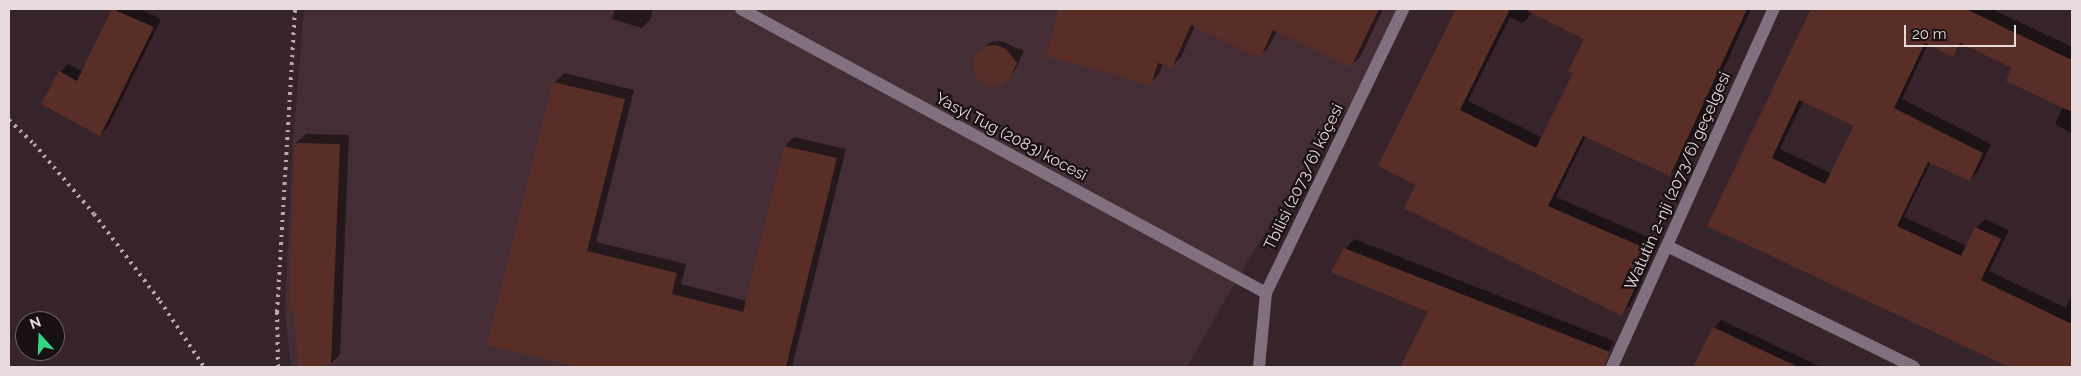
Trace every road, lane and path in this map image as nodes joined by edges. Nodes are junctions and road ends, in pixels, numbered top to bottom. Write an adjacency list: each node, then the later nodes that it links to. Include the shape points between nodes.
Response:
1 (741, 9): 5 (street, Yasyl Tug (2083) kocesi)
2 (1403, 9): 5 (street, Tbilisi (2073/6) köçesi)
3 (1774, 9): 4 (street, Watutin 2-nji (2073/6) geçelgesi)
4 (1667, 246): 7 (street, Watutin 2-nji (2073/6) geçelgesi); 8 (street)
5 (1266, 293): 6 (street, Tbilisi (2073/6) köçesi)
6 (1259, 367)
7 (1612, 367)
8 (1914, 367)

